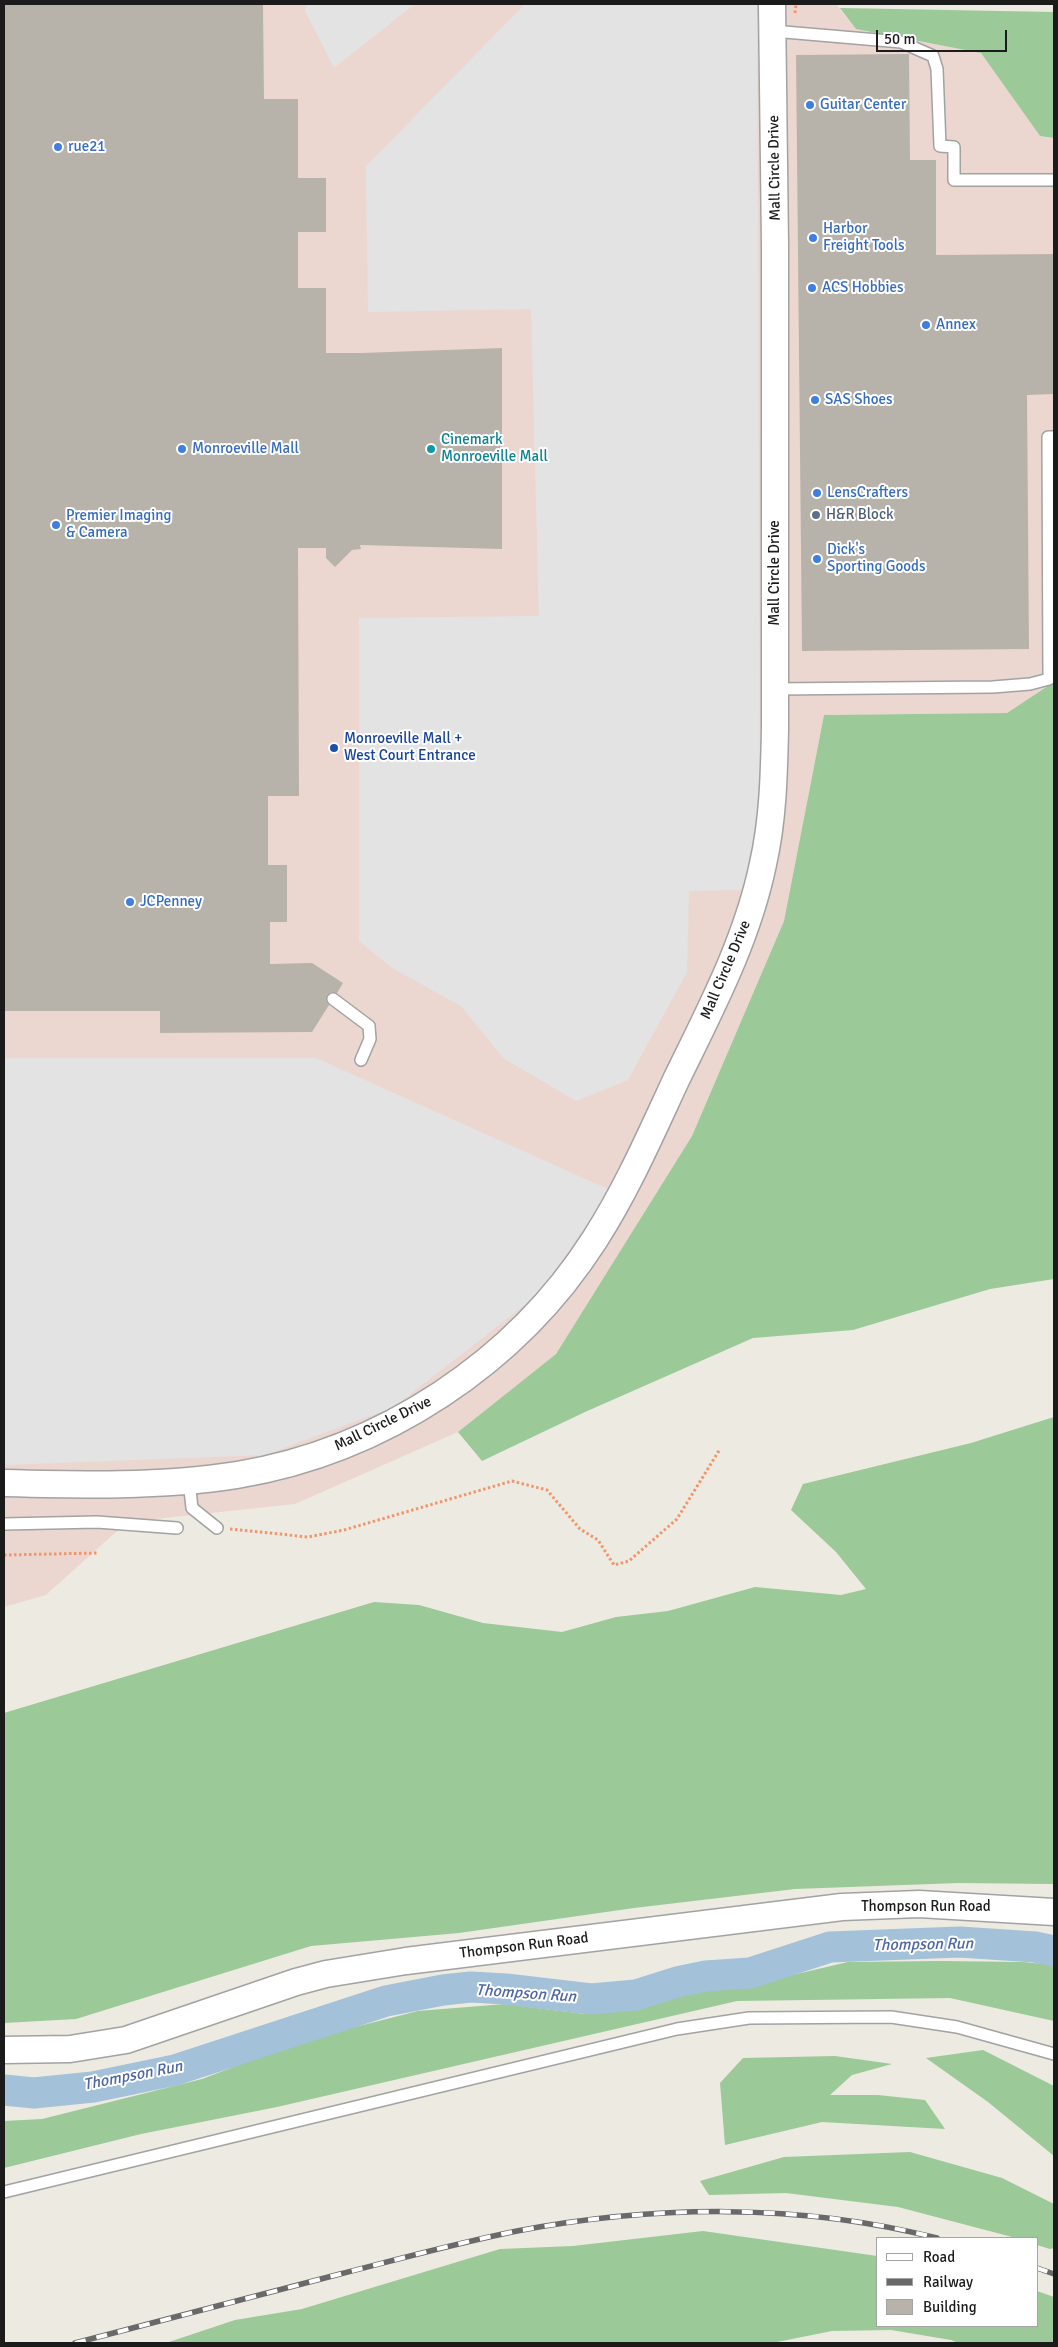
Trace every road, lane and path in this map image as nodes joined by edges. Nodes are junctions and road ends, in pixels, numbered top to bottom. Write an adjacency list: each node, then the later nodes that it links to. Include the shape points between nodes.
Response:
1 (772, 4): 3 (street, Mall Circle Drive)
2 (796, 4): 3 (path)
3 (784, 32): 4 (lane, via 901,42 933,56 937,69 940,146 954,147 954,180); 6 (street, Mall Circle Drive, via 775,246)
4 (1054, 180)
5 (1054, 437): 6 (lane, via 1048,437 1049,679 993,687)
6 (774, 689): 10 (street, Mall Circle Drive, via 773,797 768,839 760,879 736,955 628,1181 595,1239 559,1290 494,1355 401,1418 302,1459 238,1475)
7 (333, 999): 8 (lane, via 369,1026 370,1039)
8 (361, 1060)
9 (720, 1449): 14 (path, via 677,1519 629,1561 614,1565 598,1540 580,1529 547,1490 512,1481 344,1530 308,1537)
10 (189, 1481): 11 (street, Mall Circle Drive); 14 (lane, via 192,1508)
11 (4, 1483)
12 (4, 1524): 13 (lane, via 97,1522)
13 (176, 1528)
14 (217, 1528)
15 (98, 1553): 16 (path)
16 (4, 1554)
17 (1054, 1912): 18 (street, Thompson Run Road, via 919,1904 842,1907 406,1961 343,1970 296,1982 126,2040 70,2049)
18 (4, 2050)
19 (1054, 2054): 20 (lane, via 956,2027 891,2017 749,2018 668,2031)
20 (4, 2192)

